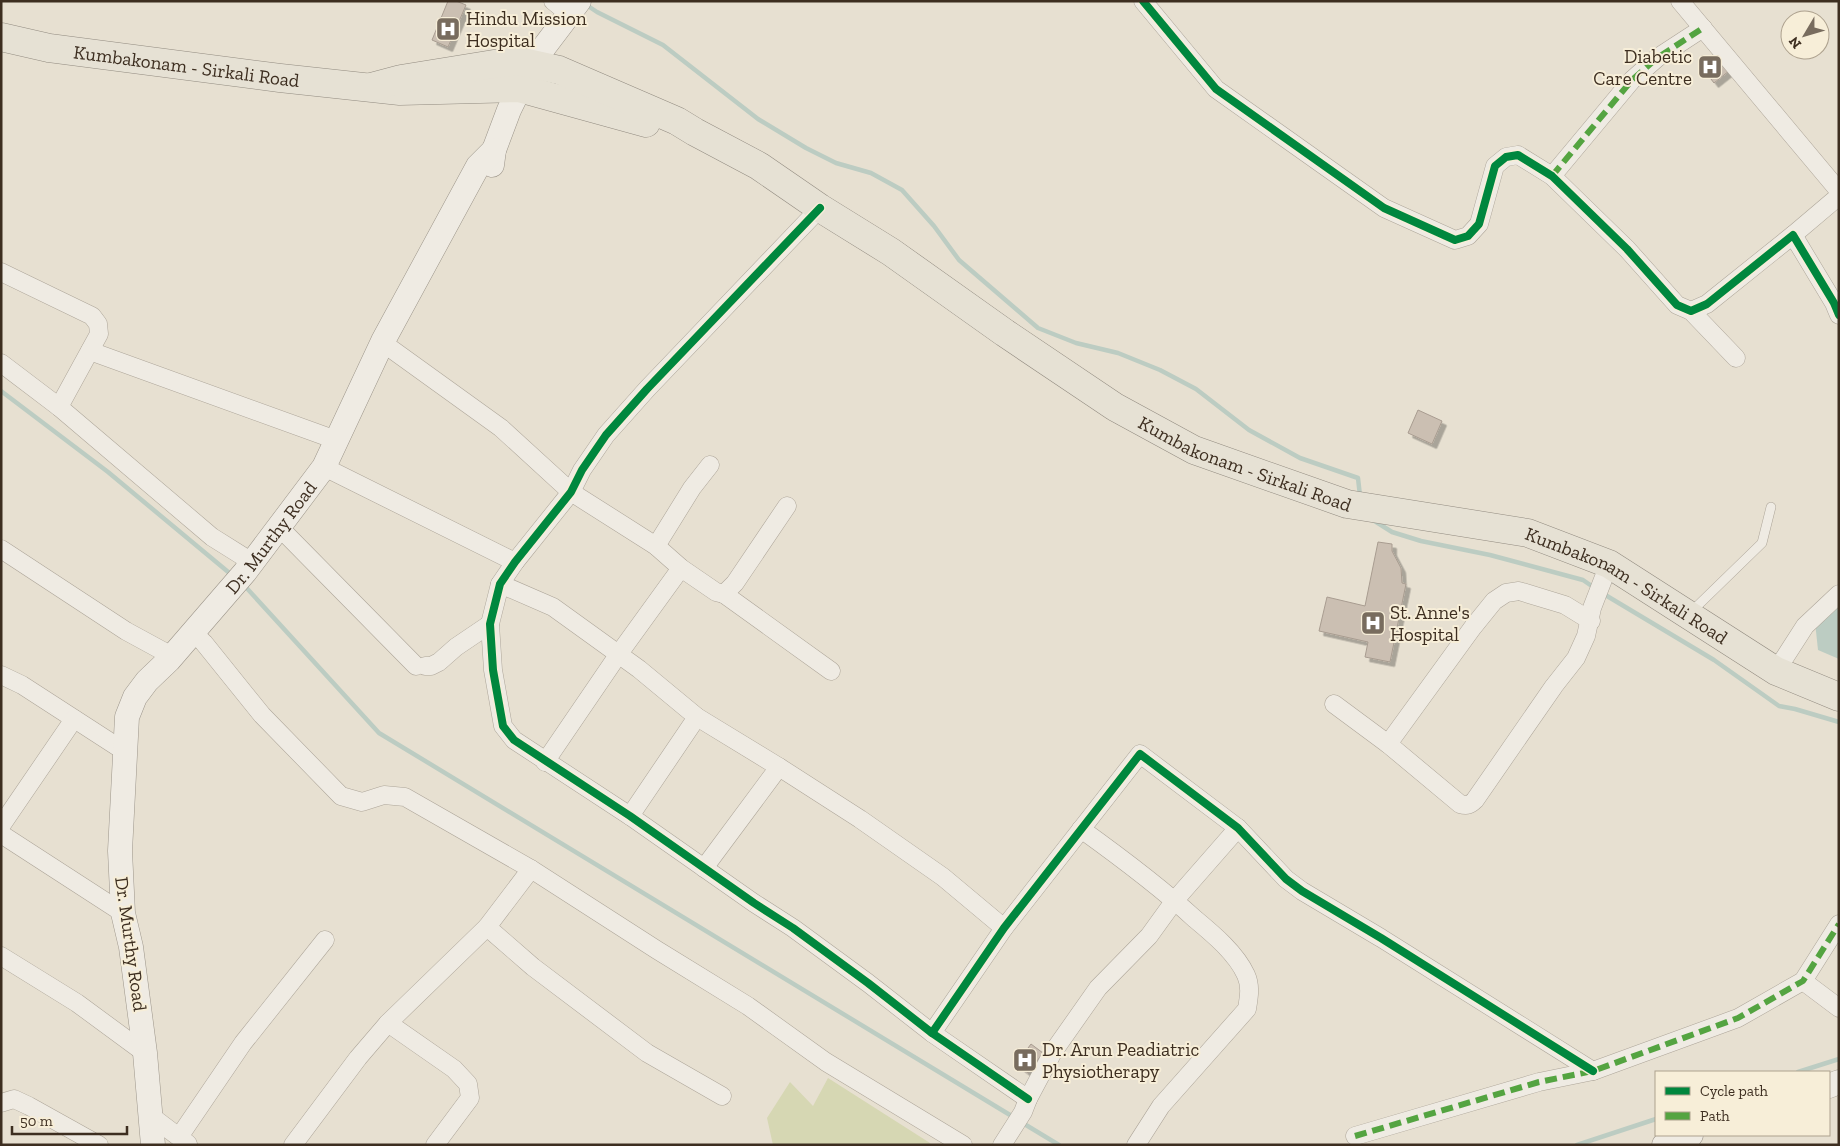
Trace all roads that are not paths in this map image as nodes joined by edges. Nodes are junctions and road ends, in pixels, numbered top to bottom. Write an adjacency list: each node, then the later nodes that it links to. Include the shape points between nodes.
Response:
1 (1143, 1): 11 (street, via 1216,89 1384,208 1455,240 1468,236 1478,224 1496,166 1506,156 1518,155)
2 (1680, 1): 4 (street)
3 (569, 6): 6 (main road, Dr. Murthy Road)
4 (1703, 28): 11 (street, via 1632,80); 12 (street)
5 (1, 37): 7 (main road, Kumbakonam - Sirkali Road, via 58,49)
6 (532, 63): 7 (main road, Kumbakonam - Sirkali Road, via 510,61 400,79); 8 (main road, Dr. Murthy Road); 9 (main road, Kumbakonam - Sirkali Road, via 559,70 677,121)
7 (371, 87): 8 (main road, Kumbakonam - Sirkali Road, via 400,91)
8 (519, 88): 9 (main road, Kumbakonam - Sirkali Road, via 674,130); 10 (main road, Dr. Murthy Road)
9 (695, 132): 14 (main road, Kumbakonam - Sirkali Road, via 759,166)
10 (494, 150): 19 (main road, Dr. Murthy Road, via 491,176 416,309); 23 (main road, Dr. Murthy Road, via 478,166 383,341)
11 (1552, 176): 17 (street, via 1678,305)
12 (1839, 191)
13 (1839, 196): 15 (street)
14 (820, 208): 28 (street, via 646,389 612,428 582,470); 37 (main road, Kumbakonam - Sirkali Road, via 891,252 1115,407 1194,450 1358,506 1528,533)
15 (1793, 235): 17 (street, via 1707,304); 18 (street)
16 (1, 272): 20 (street, via 92,316 98,324 99,334)
17 (1691, 311): 21 (street)
18 (1839, 315)
19 (390, 348): 23 (main road, Dr. Murthy Road); 28 (street, via 501,428)
20 (90, 351): 24 (street); 25 (street)
21 (1736, 358)
22 (1, 363): 24 (street)
23 (355, 401): 25 (main road, Dr. Murthy Road)
24 (59, 407): 35 (street)
25 (336, 440): 27 (main road, Dr. Murthy Road)
26 (710, 465): 32 (street)
27 (324, 466): 31 (main road, Dr. Murthy Road); 34 (street)
28 (571, 492): 32 (street); 34 (street)
29 (787, 506): 39 (street, via 735,583)
30 (1771, 506): 42 (lane, via 1762,543)
31 (278, 527): 35 (main road, Dr. Murthy Road); 43 (street, via 421,666 439,662 456,646)
32 (656, 546): 36 (street)
33 (1, 549): 46 (street)
34 (515, 562): 38 (street)
35 (249, 567): 44 (main road, Dr. Murthy Road)
36 (681, 568): 39 (street); 45 (street)
37 (1605, 575): 41 (street); 42 (main road, Kumbakonam - Sirkali Road)
38 (500, 584): 43 (street); 45 (street, via 553,607)
39 (724, 594): 48 (street)
40 (1839, 594): 47 (street, via 1805,626)
41 (1591, 614): 54 (street, via 1519,591 1506,593 1494,601 1473,627); 54 (street, via 1576,658 1471,804 1460,804)
42 (1688, 615): 47 (main road, Kumbakonam - Sirkali Road)
43 (490, 624): 56 (street, via 493,670 503,726 514,740)
44 (193, 632): 46 (main road, Dr. Murthy Road); 64 (street, via 262,715 341,796 362,802 384,795 405,797)
45 (618, 655): 52 (street); 56 (street)
46 (170, 658): 55 (main road, Dr. Murthy Road, via 151,702)
47 (1776, 671): 50 (main road, Kumbakonam - Sirkali Road)
48 (831, 672)
49 (1, 674): 53 (street)
50 (1839, 697)
51 (1334, 704): 54 (street)
52 (697, 717): 57 (street); 58 (street)
53 (74, 719): 55 (street); 59 (street)
54 (1388, 744)
55 (125, 747): 66 (main road, Dr. Murthy Road, via 120,851)
56 (545, 762): 58 (street)
57 (779, 767): 63 (street); 69 (street, via 943,877)
58 (630, 816): 63 (street)
59 (1, 826)
60 (1238, 828): 61 (street, via 1140,754); 65 (street); 77 (street, via 1286,879 1302,891)
61 (1080, 829): 65 (street); 69 (street)
62 (1, 834): 66 (street)
63 (704, 868): 75 (street, via 793,928)
64 (531, 869): 68 (street); 90 (street, via 748,1006 826,1062)
65 (1174, 900): 80 (street, via 1150,936 1098,988 1053,1052); 91 (street, via 1215,936 1238,963 1247,976 1250,992 1247,1009 1161,1106)
66 (123, 913): 76 (main road, Dr. Murthy Road)
67 (1839, 924): 72 (street)
68 (487, 927): 74 (street); 78 (street, via 533,967 647,1053)
69 (1004, 928): 75 (street)
70 (324, 940): 85 (street, via 243,1043)
71 (1, 956): 76 (street, via 77,1003)
72 (1803, 981): 73 (street); 77 (street, via 1738,1018)
73 (1839, 1008)
74 (388, 1023): 88 (street); 89 (street, via 454,1069 468,1084 470,1098)
75 (932, 1033): 80 (street)
76 (146, 1053): 81 (main road, Dr. Murthy Road)
77 (1593, 1071): 82 (street, via 1539,1082)
78 (722, 1096)
79 (1, 1103): 86 (street, via 14,1099)
80 (1025, 1105): 84 (street)
81 (151, 1116): 85 (street); 87 (main road, Dr. Murthy Road)
82 (1355, 1136)
83 (1688, 1136): 92 (main road)
84 (1005, 1140)
85 (184, 1141)
86 (99, 1145)
87 (153, 1145)
88 (293, 1145)
89 (435, 1145)
90 (963, 1145)
91 (1136, 1145)
92 (1664, 1145)

